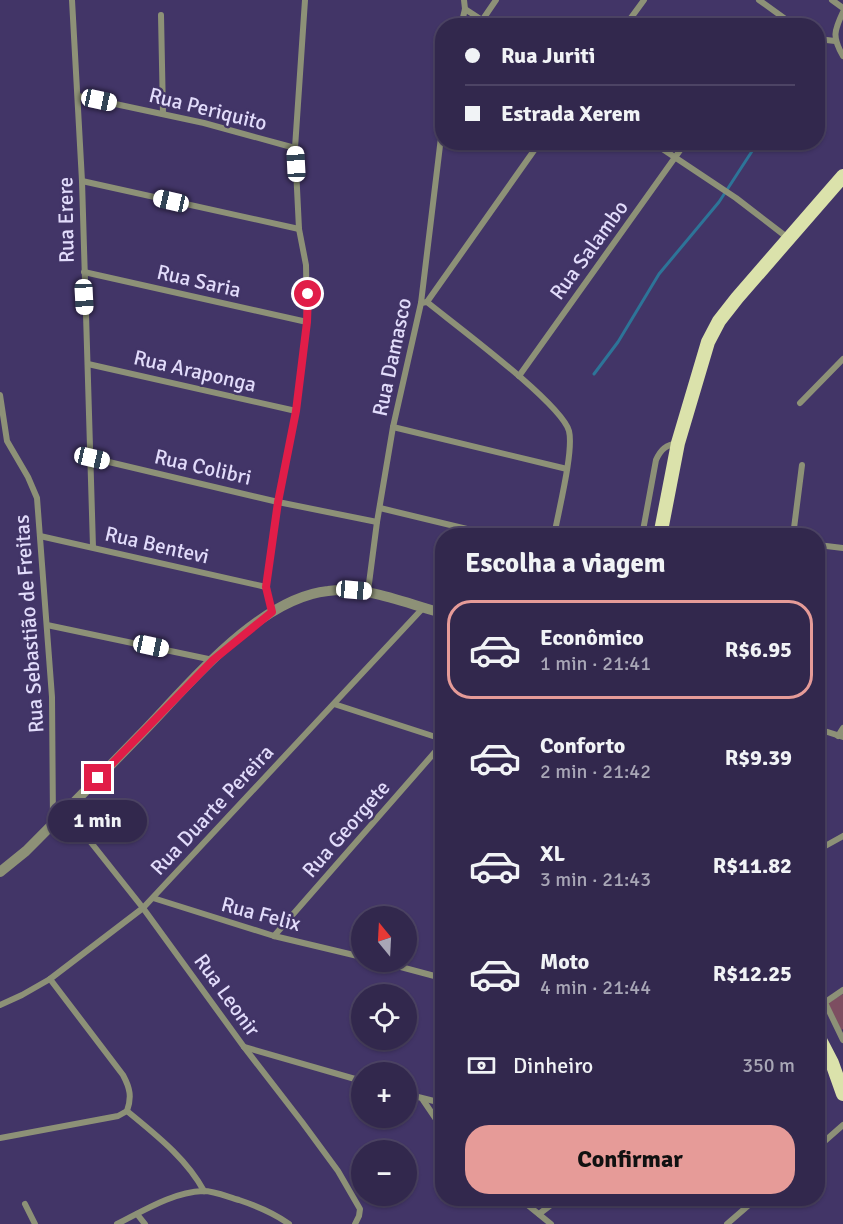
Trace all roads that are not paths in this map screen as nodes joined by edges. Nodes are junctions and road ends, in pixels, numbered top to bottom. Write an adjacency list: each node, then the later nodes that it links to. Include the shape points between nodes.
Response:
1 (72, 0): 19 (street, Rua Erere)
2 (305, 0): 21 (street)
3 (464, 0): 8 (street)
4 (496, 0): 13 (street)
5 (644, 0): 14 (street)
6 (759, 0): 15 (street)
7 (832, 0): 9 (street)
8 (465, 9): 11 (street); 12 (street)
9 (843, 10): 17 (street)
10 (161, 15): 20 (street)
11 (463, 18)
12 (481, 18)
13 (484, 18)
14 (631, 18)
15 (784, 18)
16 (825, 40): 17 (street)
17 (835, 41): 18 (street)
18 (843, 56)
19 (78, 96): 20 (street, Rua Periquito); 28 (street, Rua Erere)
20 (163, 114): 21 (street, Rua Periquito)
21 (295, 148): 29 (street)
22 (440, 150): 32 (street, Rua Damasco)
23 (534, 150): 32 (street)
24 (663, 150): 26 (street)
25 (681, 150): 26 (street, Rua Salambo)
26 (675, 159): 30 (street); 38 (street, Rua Salambo)
27 (843, 176): 30 (main road)
28 (82, 181): 29 (street); 31 (street, Rua Erere)
29 (299, 229): 33 (street, via 306,265)
30 (788, 238): 43 (main road, via 719,321 708,342)
31 (84, 272): 33 (street, Rua Saria); 35 (street, Rua Erere)
32 (424, 302): 38 (street); 42 (street, Rua Damasco)
33 (307, 322): 41 (street)
34 (843, 359): 36 (street)
35 (88, 364): 41 (street, Rua Araponga); 44 (street, Rua Erere)
36 (836, 366): 37 (street); 40 (street)
37 (843, 374)
38 (519, 376): 46 (street, via 566,424 570,441)
39 (0, 395): 55 (street, Rua Sebastião de Freitas, via 7,441 37,498)
40 (800, 403)
41 (296, 411): 47 (street)
42 (393, 427): 46 (street); 48 (street, Rua Damasco)
43 (678, 442): 52 (street, via 661,450 656,460); 53 (main road)
44 (92, 458): 47 (street, Rua Colibri); 57 (street, Rua Erere)
45 (802, 465): 54 (street)
46 (567, 469): 51 (street)
47 (278, 502): 49 (street, Rua Colibri); 59 (street)
48 (380, 508): 49 (street, Rua Damasco); 50 (street)
49 (377, 522): 60 (street, Rua Damasco)
50 (463, 528)
51 (556, 528)
52 (643, 528)
53 (662, 528)
54 (794, 528)
55 (40, 536): 57 (street, Rua Bentevi); 64 (street, Rua Sebastião de Freitas)
56 (825, 546): 58 (street)
57 (93, 547): 59 (street, Rua Bentevi)
58 (843, 548)
59 (266, 587): 63 (street)
60 (368, 591): 61 (street); 63 (street, via 312,593)
61 (423, 608): 62 (street); 66 (street, Rua Duarte Pereira)
62 (435, 611)
63 (272, 612): 65 (street)
64 (47, 625): 65 (street); 73 (street, Rua Sebastião de Freitas)
65 (213, 660): 72 (street)
66 (334, 704): 70 (street); 77 (street, Rua Duarte Pereira)
67 (843, 728): 69 (street)
68 (825, 731): 69 (street)
69 (841, 736)
70 (435, 738)
71 (435, 752): 79 (street, Rua Georgete)
72 (66, 811): 73 (street); 78 (street, Rua Leonir)
73 (53, 824): 76 (street)
74 (843, 836): 75 (street)
75 (825, 846)
76 (0, 872)
77 (153, 898): 78 (street, Rua Duarte Pereira); 79 (street, Rua Felix)
78 (143, 908): 83 (street, Rua Duarte Pereira); 89 (street, Rua Leonir)
79 (274, 936): 80 (street, Rua Felix)
80 (351, 954)
81 (417, 971): 82 (street)
82 (435, 976)
83 (50, 979): 86 (street, Rua Duarte Pereira); 96 (street, via 123,1075 130,1089)
84 (843, 990): 85 (street)
85 (825, 1002)
86 (0, 1005)
87 (825, 1005): 88 (street)
88 (842, 1037)
89 (244, 1047): 91 (street); 112 (street, Rua Leonir, via 338,1171 360,1213)
90 (825, 1062): 92 (main road)
91 (351, 1078)
92 (843, 1094)
93 (417, 1097): 94 (street)
94 (423, 1099): 95 (street); 97 (street)
95 (435, 1102)
96 (127, 1111): 99 (street, via 118,1116); 101 (street, via 165,1142 189,1167)
97 (435, 1117)
98 (843, 1125): 100 (street)
99 (0, 1138)
100 (825, 1141)
101 (204, 1191): 106 (street, via 182,1195); 111 (street, via 249,1203)
102 (25, 1204): 108 (street)
103 (529, 1206): 107 (street)
104 (550, 1206): 107 (street)
105 (748, 1206): 114 (street)
106 (137, 1214): 109 (street); 110 (street)
107 (539, 1214): 113 (street)
108 (34, 1224)
109 (117, 1224)
110 (145, 1224)
111 (289, 1224)
112 (355, 1224)
113 (551, 1224)
114 (727, 1224)

